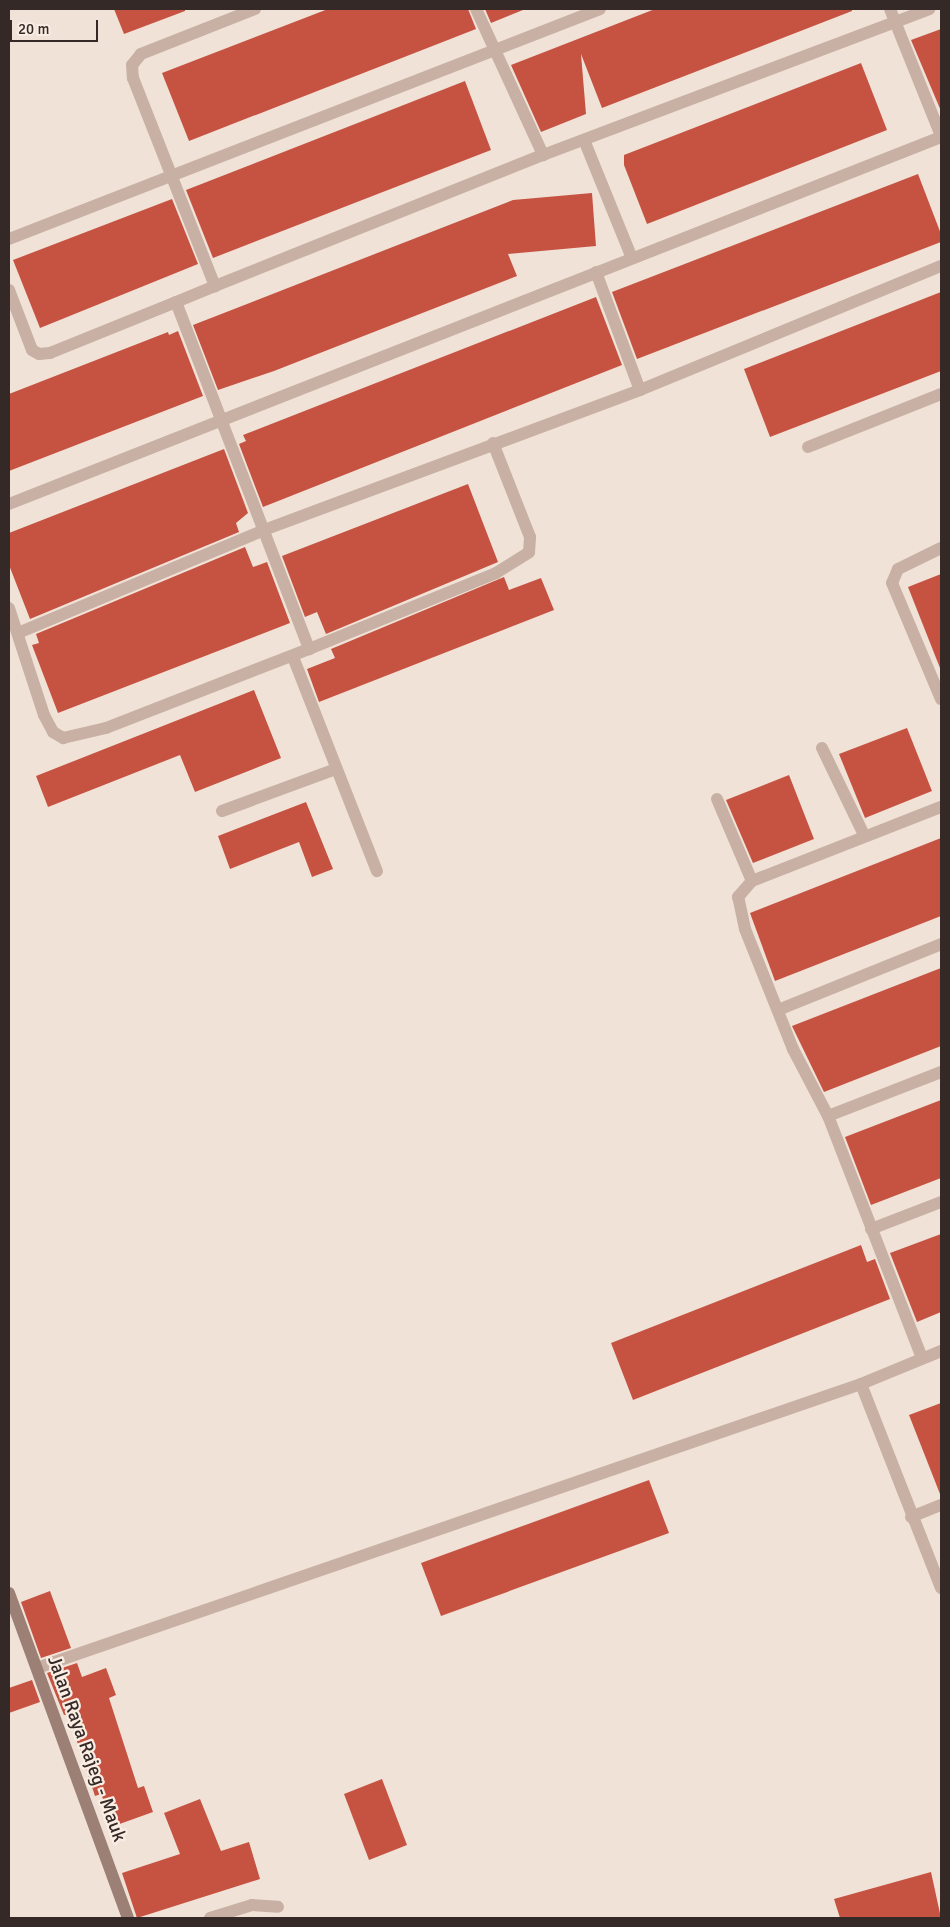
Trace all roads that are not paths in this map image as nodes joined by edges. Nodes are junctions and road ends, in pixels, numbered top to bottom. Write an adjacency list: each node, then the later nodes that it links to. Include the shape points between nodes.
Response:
1 (255, 9): 11 (street, via 141,54 132,65 133,78)
2 (476, 9): 7 (street)
3 (600, 9): 7 (street)
4 (890, 9): 6 (street)
5 (929, 9): 6 (street)
6 (895, 22): 8 (street); 9 (street)
7 (496, 51): 10 (street); 11 (street)
8 (941, 137): 13 (street)
9 (584, 140): 10 (street); 13 (street)
10 (544, 155): 16 (street)
11 (171, 174): 12 (street); 16 (street)
12 (9, 238)
13 (632, 258): 15 (street)
14 (941, 266): 19 (street)
15 (596, 272): 19 (street); 21 (street)
16 (215, 286): 18 (street)
17 (9, 290): 18 (street, via 32,350 39,354 50,353)
18 (176, 302): 21 (street)
19 (640, 390): 22 (street)
20 (941, 394): 23 (street)
21 (220, 418): 24 (street); 25 (street)
22 (493, 443): 25 (street); 29 (street, via 530,537 529,552 496,573)
23 (808, 447)
24 (9, 504)
25 (264, 530): 28 (street); 29 (street)
26 (941, 548): 31 (street, via 906,564 893,576 892,583)
27 (9, 608): 28 (street)
28 (18, 633): 30 (street, via 44,715 53,732 63,738 106,728)
29 (309, 649): 30 (street)
30 (293, 657): 34 (street)
31 (937, 679): 32 (street)
32 (941, 699)
33 (822, 748): 38 (street)
34 (336, 769): 37 (street); 39 (street)
35 (717, 799): 40 (street)
36 (941, 807): 38 (street)
37 (222, 811)
38 (864, 835): 40 (street)
39 (377, 871)
40 (752, 880): 42 (street, via 738,897 739,909)
41 (941, 944): 42 (street)
42 (778, 1010): 44 (street, via 793,1049)
43 (941, 1072): 44 (street)
44 (828, 1116): 46 (street)
45 (941, 1202): 46 (street)
46 (870, 1229): 48 (street)
47 (941, 1351): 48 (street)
48 (922, 1358): 49 (street)
49 (861, 1384): 51 (street); 54 (street)
50 (941, 1505): 51 (street)
51 (911, 1517): 52 (street)
52 (941, 1588)
53 (9, 1593): 54 (main road, Jalan Raya Rajeg - Mauk)
54 (37, 1668): 56 (main road, Jalan Raya Rajeg - Mauk)
55 (278, 1907): 57 (street, via 252,1905)
56 (128, 1918)
57 (210, 1918)

